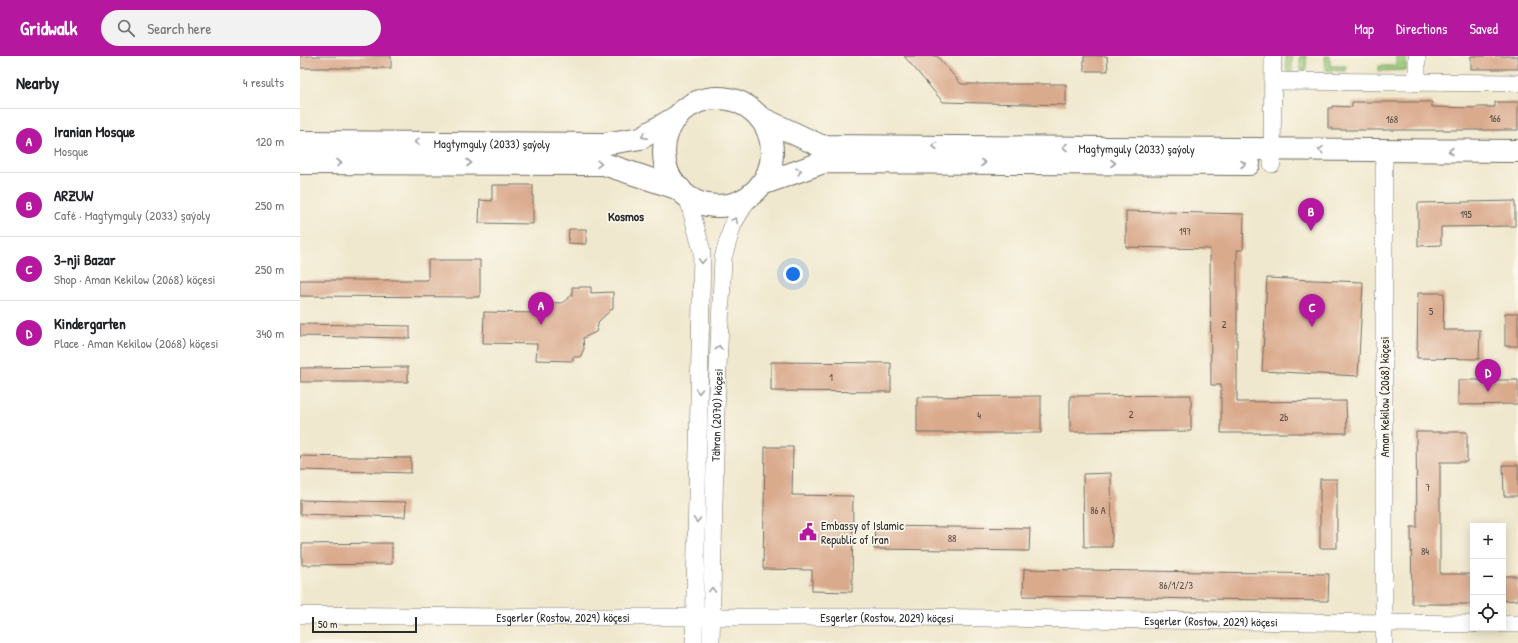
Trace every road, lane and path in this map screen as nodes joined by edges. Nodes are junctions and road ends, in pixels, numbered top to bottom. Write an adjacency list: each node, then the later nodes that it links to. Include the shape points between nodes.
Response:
1 (1273, 56): 3 (street)
2 (1417, 56): 4 (street)
3 (1273, 81): 4 (street); 10 (street)
4 (1417, 83): 5 (street)
5 (1518, 83)
6 (678, 116): 7 (main road, via 695,103 705,99 721,98 745,105); 8 (main road, Magtymguly (2033) şaýoly, one-way to 8, via 641,138 603,144); 15 (main road, via 668,133 664,153 668,173)
7 (761, 118): 10 (main road, Magtymguly (2033) şaýoly, one-way to 7, via 821,146); 14 (main road, via 772,146 770,166)
8 (300, 142)
9 (1518, 151): 11 (main road, Magtymguly (2033) şaýoly, one-way to 11)
10 (1272, 156): 11 (main road, Magtymguly (2033) şaýoly); 14 (main road, Magtymguly (2033) şaýoly, one-way to 10, via 824,162)
11 (1384, 158): 13 (main road, Magtymguly (2033) şaýoly); 19 (street, Aman Kekilow (2068) köçesi)
12 (300, 163): 15 (main road, Magtymguly (2033) şaýoly, one-way to 15, via 604,164)
13 (1518, 165)
14 (756, 189): 15 (main road, via 734,203 714,205 696,200); 18 (street, Tähran (2070) köçesi, one-way to 14, via 716,411 723,258 733,224)
15 (683, 192): 17 (street, Tähran (2070) köçesi, one-way to 17, via 702,251)
16 (300, 614): 17 (street, Esgerler (Rostow, 2029) köçesi)
17 (695, 616): 18 (street, Esgerler (Rostow, 2029) köçesi); 23 (street, Tähran (2070) köçesi)
18 (712, 616): 19 (street, Esgerler (Rostow, 2029) köçesi); 24 (street, Tähran (2070) köçesi)
19 (1384, 624): 20 (street, Esgerler (Rostow, 2029) köçesi); 25 (street, Aman Kekilow (2068) köçesi)
20 (1470, 624)
21 (1506, 624): 22 (street)
22 (1518, 624)
23 (694, 643)
24 (711, 643)
25 (1384, 643)

